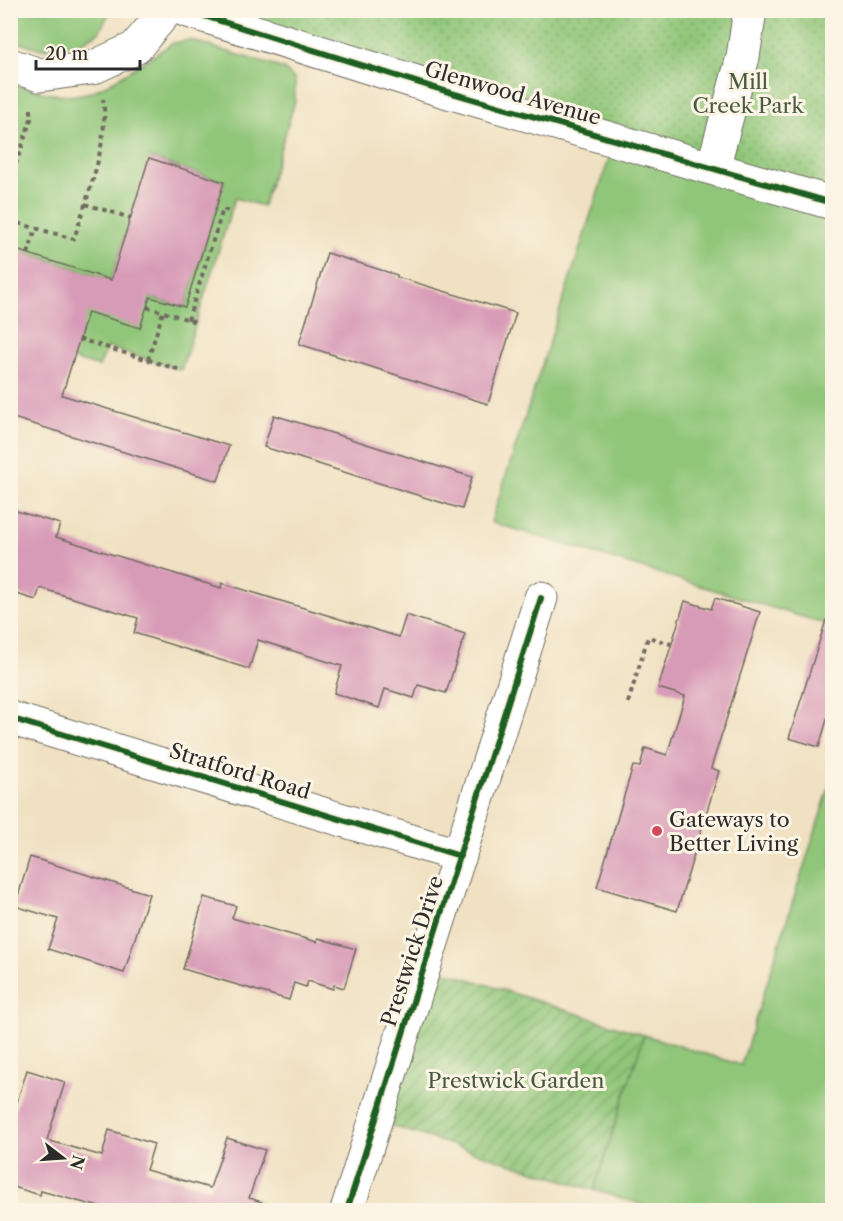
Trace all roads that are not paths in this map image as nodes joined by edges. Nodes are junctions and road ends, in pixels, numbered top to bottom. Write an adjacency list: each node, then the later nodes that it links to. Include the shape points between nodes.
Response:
1 (167, 10): 4 (street, via 135,48 92,68 40,75)
2 (185, 10): 5 (street, Glenwood Avenue, via 445,91)
3 (750, 10): 5 (street, via 743,57)
4 (20, 68)
5 (713, 168): 6 (street, Glenwood Avenue)
6 (832, 203)
7 (542, 598): 9 (street, Prestwick Drive)
8 (10, 718): 9 (street, Stratford Road)
9 (460, 856): 10 (street, Prestwick Drive)
10 (347, 1210)

